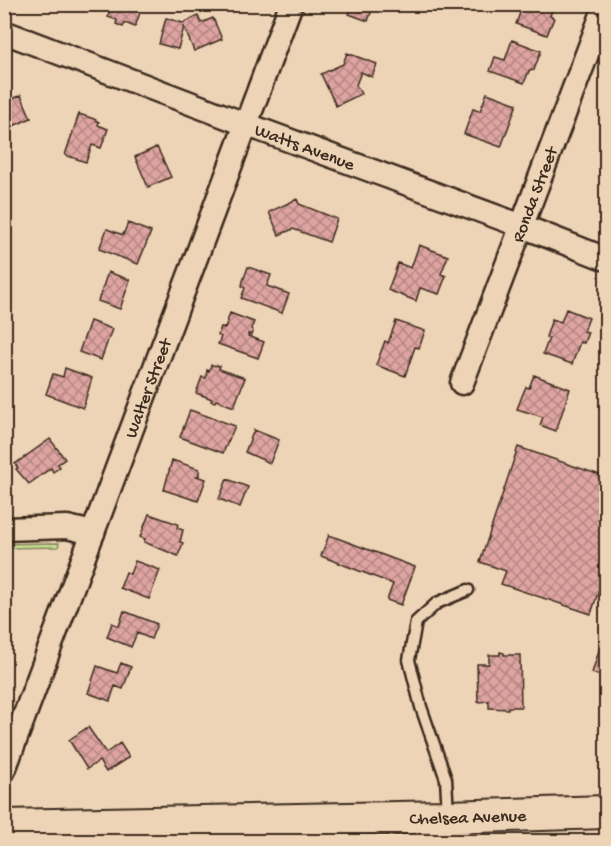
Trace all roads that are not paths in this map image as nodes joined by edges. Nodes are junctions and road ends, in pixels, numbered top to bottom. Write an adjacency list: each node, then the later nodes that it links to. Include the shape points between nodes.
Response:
1 (291, 4): 4 (street, Walter Street)
2 (606, 4): 5 (street, Ronda Street)
3 (4, 32): 4 (street, Watts Avenue)
4 (245, 124): 5 (street, Watts Avenue); 9 (street, Walter Street)
5 (522, 226): 6 (street, Watts Avenue); 7 (street, Ronda Street)
6 (606, 259)
7 (462, 383)
8 (4, 529): 9 (street, via 68,528)
9 (93, 533): 11 (street, Walter Street)
10 (468, 590): 13 (lane, via 437,603 416,622 409,660 446,779)
11 (4, 770)
12 (606, 812): 13 (street, Chelsea Avenue)
13 (448, 817): 14 (street, Chelsea Avenue)
14 (4, 826)

